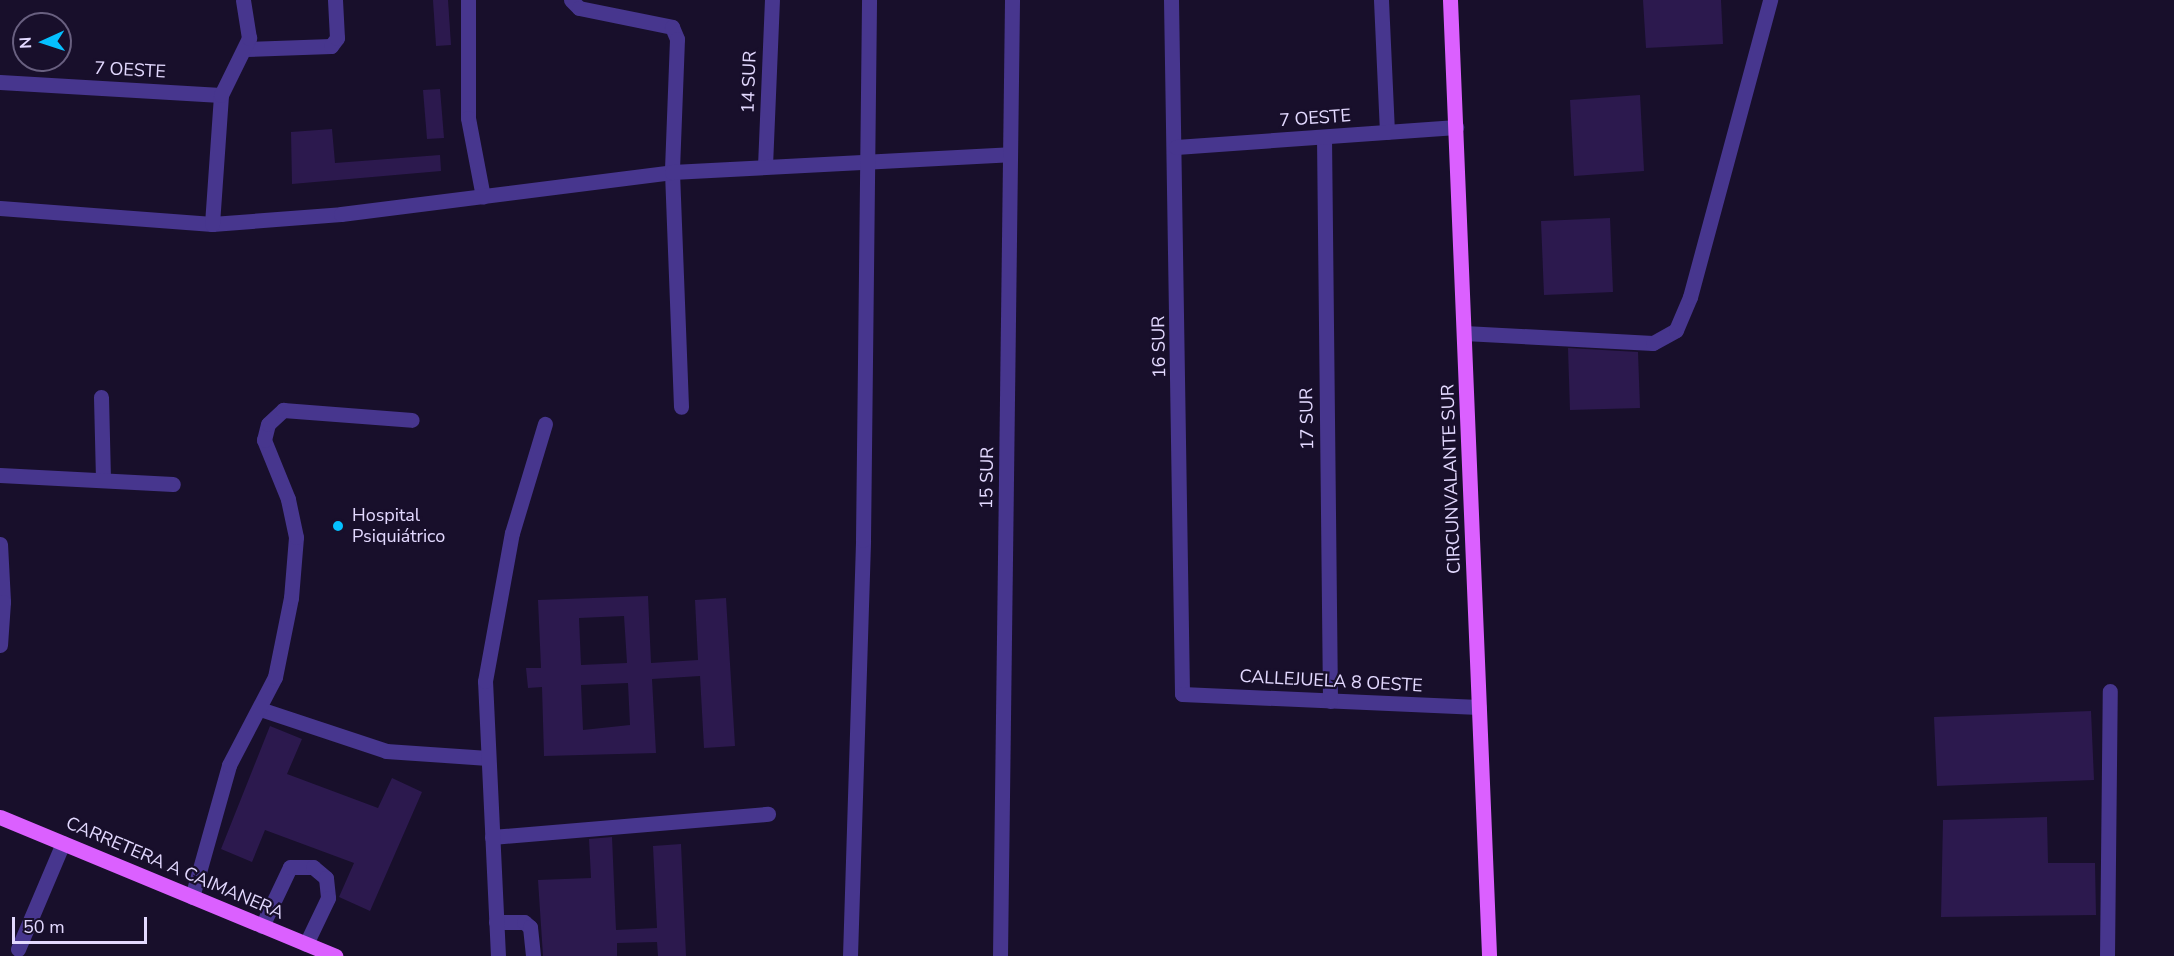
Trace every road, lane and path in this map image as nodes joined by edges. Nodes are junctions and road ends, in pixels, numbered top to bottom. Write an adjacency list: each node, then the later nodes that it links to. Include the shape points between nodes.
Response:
1 (243, 0): 12 (street, via 249,25)
2 (335, 0): 12 (street, via 337,39 331,46)
3 (468, 0): 23 (street, via 468,118)
4 (571, 0): 22 (street, via 579,8 672,27 677,39)
5 (772, 0): 21 (street, 14 SUR)
6 (869, 0): 20 (street)
7 (1012, 0): 19 (street, 15 SUR)
8 (1171, 0): 18 (street, 16 SUR)
9 (1381, 0): 16 (street)
10 (1450, 0): 15 (main road, CIRCUNVALANTE SUR)
11 (1770, 0): 26 (street, via 1690,297 1676,330 1653,343)
12 (246, 49): 14 (street)
13 (0, 82): 14 (street, 7 OESTE)
14 (221, 95): 25 (street)
15 (1456, 127): 16 (street, 7 OESTE); 26 (main road, CIRCUNVALANTE SUR)
16 (1387, 132): 17 (street, 7 OESTE)
17 (1324, 137): 18 (street, 7 OESTE); 38 (street, 17 SUR)
18 (1176, 147): 37 (street, 16 SUR)
19 (1010, 154): 20 (street); 55 (street, 15 SUR)
20 (866, 162): 21 (street); 54 (street, via 863,540)
21 (765, 166): 22 (street)
22 (672, 172): 23 (street); 28 (street)
23 (483, 197): 25 (street)
24 (0, 207): 25 (street)
25 (212, 224)
26 (1464, 333): 39 (main road, CIRCUNVALANTE SUR)
27 (100, 397): 32 (street)
28 (681, 407)
29 (412, 420): 40 (street, via 283,410 268,424 264,440 288,499 296,537 291,598 275,677)
30 (545, 424): 41 (street, via 512,532 485,681)
31 (0, 476): 32 (street)
32 (103, 480): 33 (street)
33 (173, 484)
34 (0, 544): 35 (street)
35 (0, 645)
36 (2110, 691): 57 (street)
37 (1182, 694): 38 (street, CALLEJUELA 8 OESTE)
38 (1330, 700): 39 (street, CALLEJUELA 8 OESTE)
39 (1479, 707): 56 (main road, CIRCUNVALANTE SUR)
40 (260, 709): 41 (street, via 386,751); 46 (street, via 229,765)
41 (488, 758): 44 (street)
42 (768, 814): 44 (street)
43 (0, 817): 45 (main road, CARRETERA A CAIMANERA)
44 (492, 837): 47 (street)
45 (63, 843): 46 (main road, CARRETERA A CAIMANERA); 50 (street)
46 (192, 897): 48 (main road, CARRETERA A CAIMANERA)
47 (496, 922): 52 (street); 53 (street, via 524,922 530,927)
48 (262, 926): 49 (main road, CARRETERA A CAIMANERA); 49 (street, via 290,867 313,867 326,878 328,898)
49 (306, 944): 51 (main road, CARRETERA A CAIMANERA)
50 (18, 949)
51 (335, 956)
52 (498, 956)
53 (533, 956)
54 (850, 956)
55 (1000, 956)
56 (1489, 956)
57 (2107, 956)

